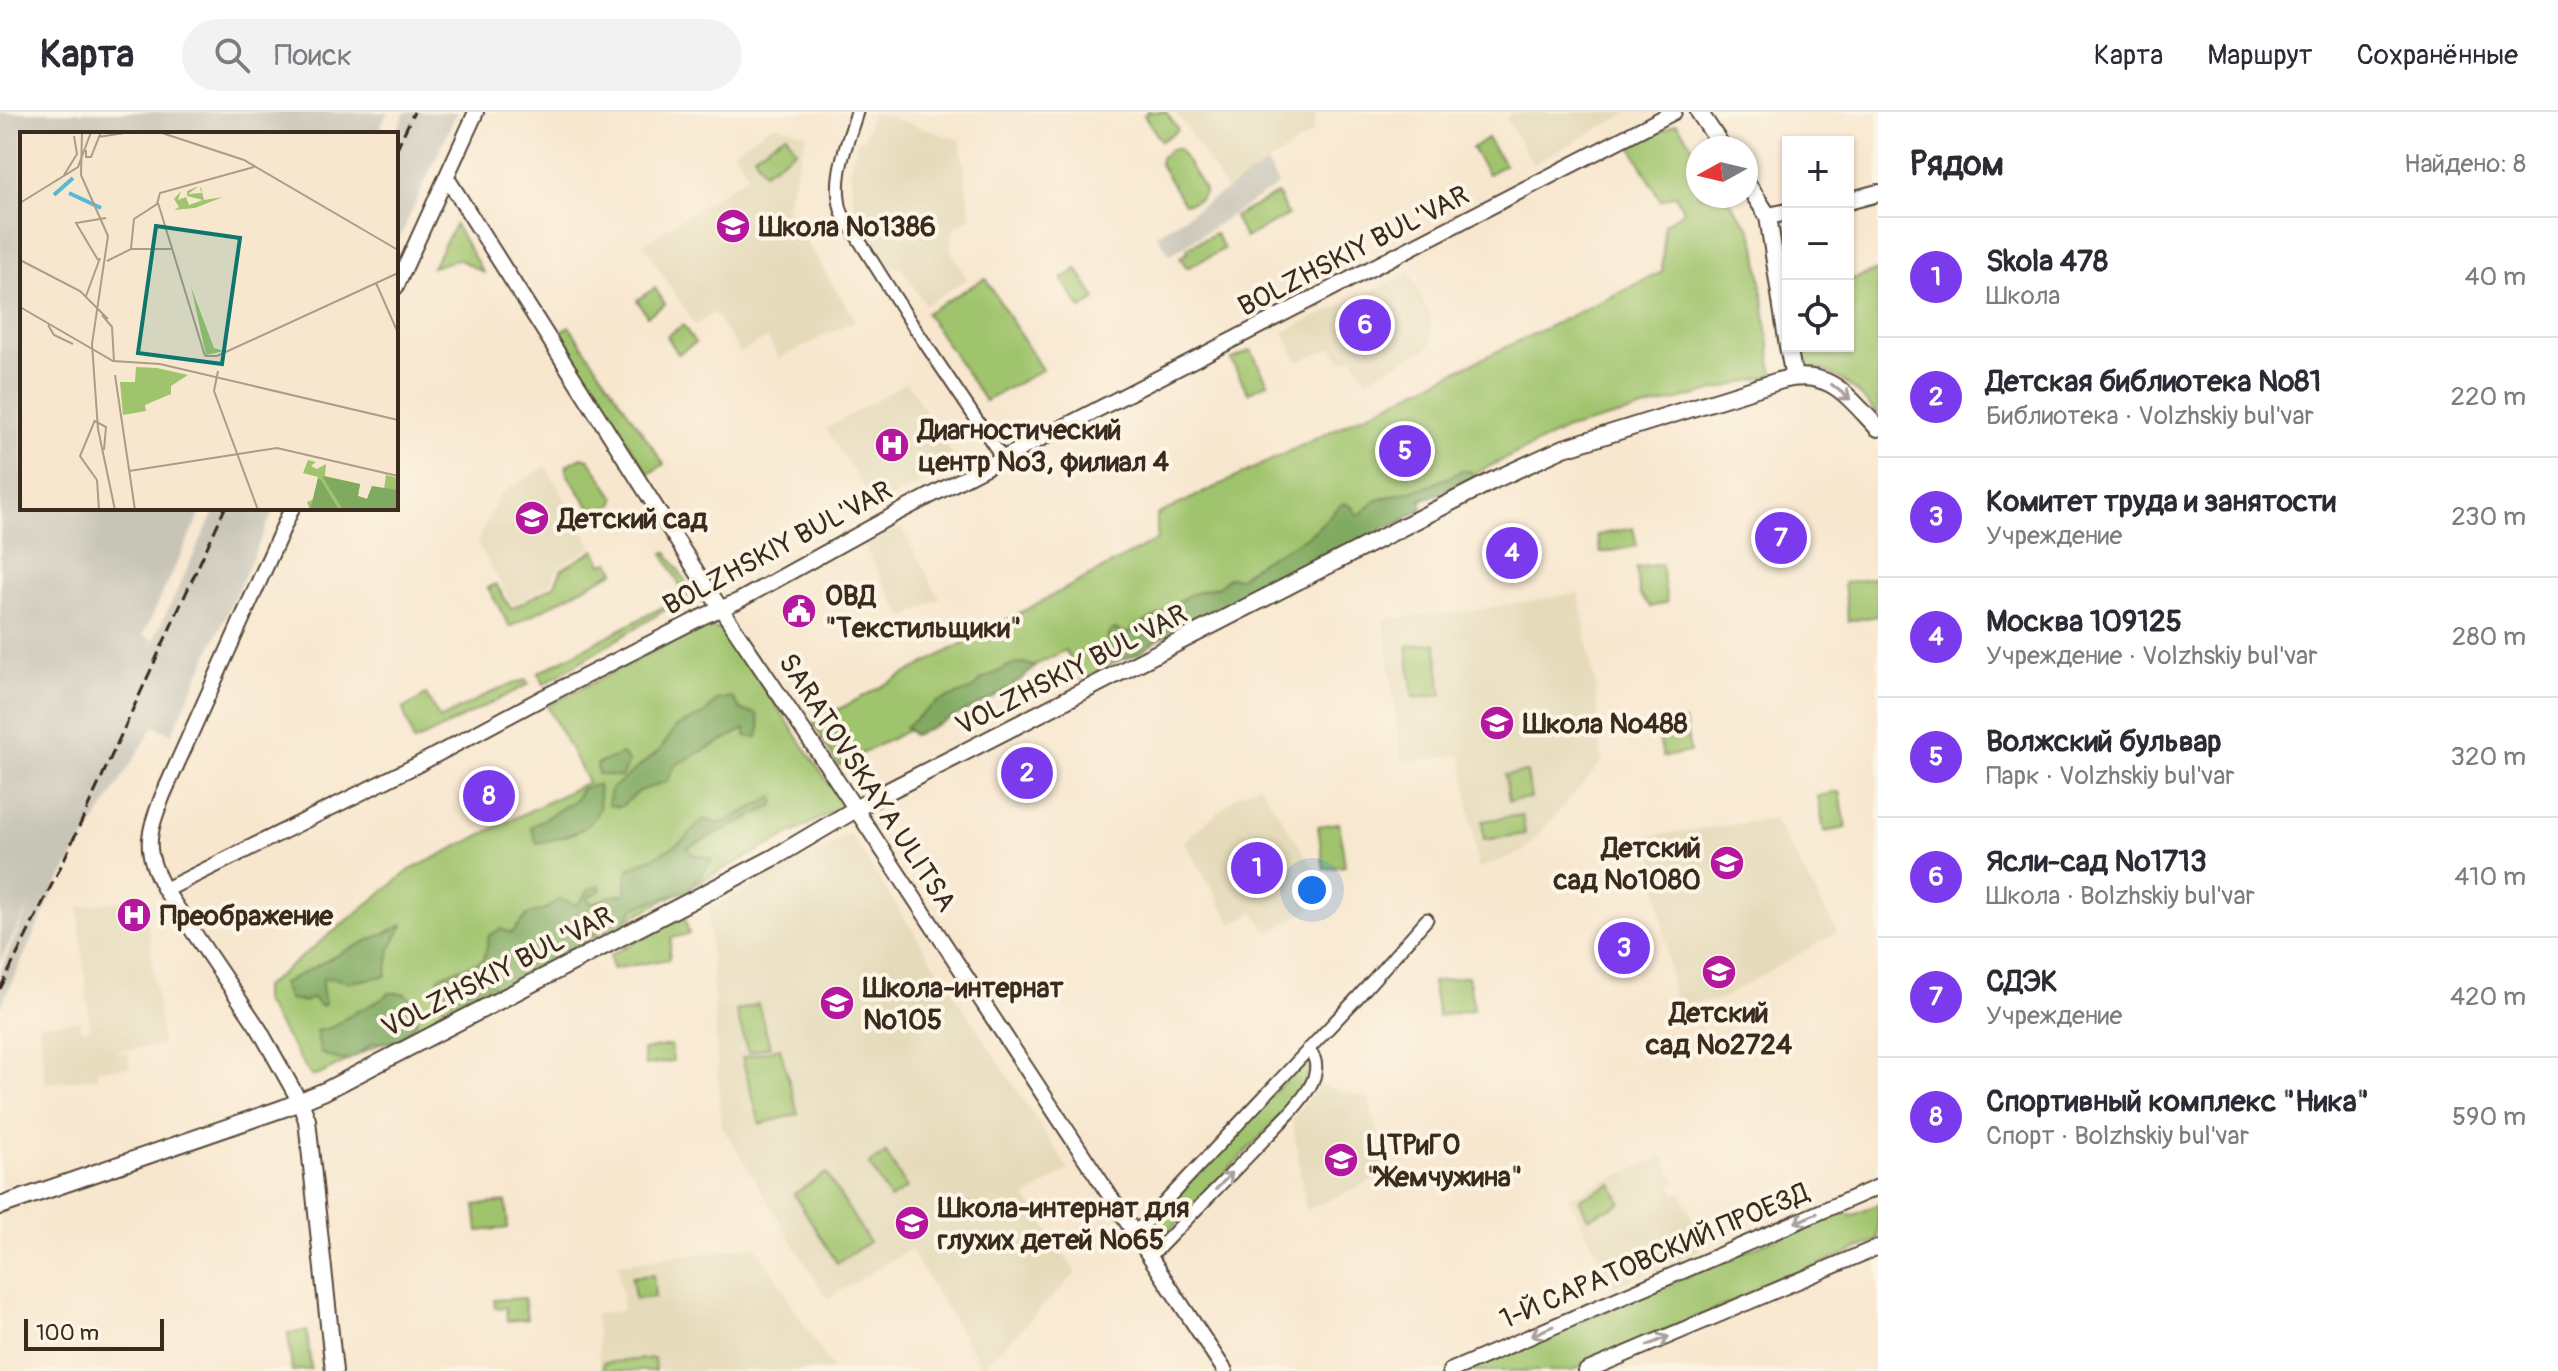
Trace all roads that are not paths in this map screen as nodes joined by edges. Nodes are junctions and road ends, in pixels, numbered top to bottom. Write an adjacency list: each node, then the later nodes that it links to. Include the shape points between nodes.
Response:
1 (476, 112): 6 (street)
2 (857, 112): 17 (street, via 837,181 842,213)
3 (1699, 112): 5 (main road)
4 (1668, 113): 17 (street, BOLZHSKIY BUL'VAR)
5 (1715, 136)
6 (447, 178): 12 (street); 19 (street, SARATOVSKAYA ULITSA)
7 (1878, 193): 8 (main road)
8 (1854, 199)
9 (1758, 201): 11 (main road)
10 (1782, 213): 11 (main road)
11 (1768, 216): 13 (main road)
12 (398, 283)
13 (1782, 307)
14 (1789, 352): 15 (main road)
15 (1794, 377): 16 (main road, VOLZHSKIY BUL'VAR, one-way to 16, via 1832,384); 20 (main road, VOLZHSKIY BUL'VAR, via 1575,444 1530,463)
16 (1878, 428)
17 (1003, 459): 19 (street, BOLZHSKIY BUL'VAR)
18 (291, 510): 21 (street, via 152,824 150,860)
19 (723, 608): 20 (street, SARATOVSKAYA ULITSA); 21 (street, BOLZHSKIY BUL'VAR)
20 (856, 809): 24 (main road, VOLZHSKIY BUL'VAR, via 775,857); 27 (street, SARATOVSKAYA ULITSA)
21 (165, 890): 24 (street, via 259,1029)
22 (1427, 919): 23 (street)
23 (1308, 1049): 27 (street); 29 (street, one-way to 23, via 1306,1093 1316,1061)
24 (300, 1102): 26 (main road, VOLZHSKIY BUL'VAR); 30 (main road, via 307,1120)
25 (1878, 1187): 32 (street, 1-Й САРАТОВСКИЙ ПРОЕЗД, one-way to 32)
26 (0, 1206)
27 (1133, 1232): 29 (street, SARATOVSKAYA ULITSA)
28 (1878, 1247): 33 (street, one-way to 28)
29 (1149, 1255): 31 (street, SARATOVSKAYA ULITSA)
30 (334, 1371)
31 (1225, 1371)
32 (1450, 1371)
33 (1586, 1371)

